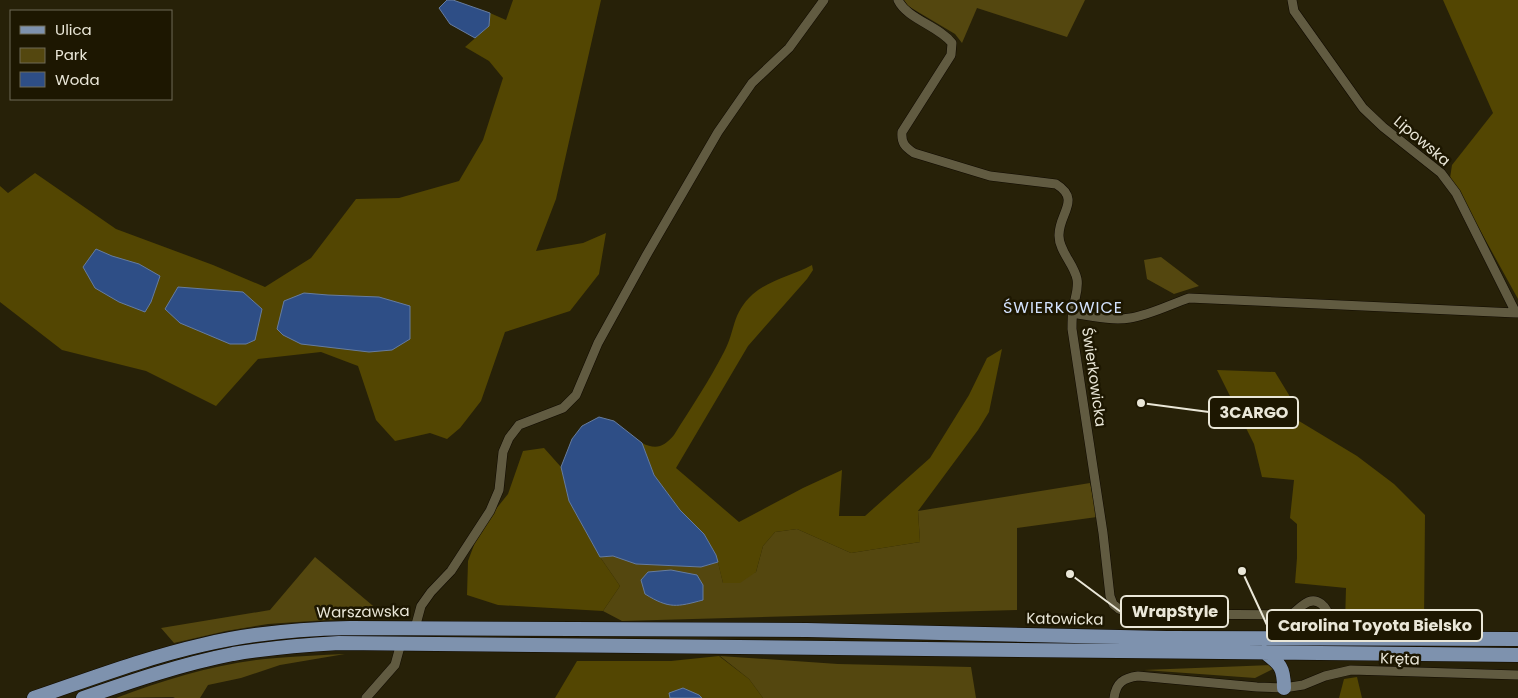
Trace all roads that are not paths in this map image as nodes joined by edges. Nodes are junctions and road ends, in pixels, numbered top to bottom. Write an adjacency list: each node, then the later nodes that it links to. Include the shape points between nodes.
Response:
1 (824, 0): 7 (street, via 789,48 752,82 718,132 598,342 576,395 563,408 519,425 509,438 503,452 499,490 490,511 451,571 421,606)
2 (898, 0): 4 (street, Świerkowicka, via 906,10 947,36 952,43 951,55 902,132 901,140 914,153 990,176 1056,184 1065,190 1068,205 1058,238 1077,278)
3 (1292, 0): 5 (street, Lipowska, via 1294,10 1363,108 1441,172 1456,193)
4 (1072, 313): 5 (street, via 1128,319 1189,298); 6 (street, Świerkowicka, via 1110,596 1114,604 1127,612 1290,615 1304,603 1317,601 1327,608)
5 (1517, 313)
6 (1330, 621): 9 (main road); 10 (main road)
7 (415, 628): 8 (main road, Warszawska); 17 (main road, Warszawska, via 298,629 238,638 166,654)
8 (702, 629): 9 (main road, Katowicka)
9 (1311, 638): 10 (main road, Katowicka)
10 (1349, 638): 11 (main road, Katowicka)
11 (1518, 639)
12 (401, 643): 13 (main road, Warszawska); 18 (main road, Warszawska, via 314,644 233,654); 19 (street, via 396,665)
13 (1264, 652): 14 (main road); 16 (main road, via 1282,667)
14 (1518, 655)
15 (1518, 676): 16 (street, Kręta, via 1351,670)
16 (1284, 688): 20 (street, via 1138,676 1122,680 1116,687)
17 (34, 698)
18 (83, 698)
19 (366, 698)
20 (1114, 698)

